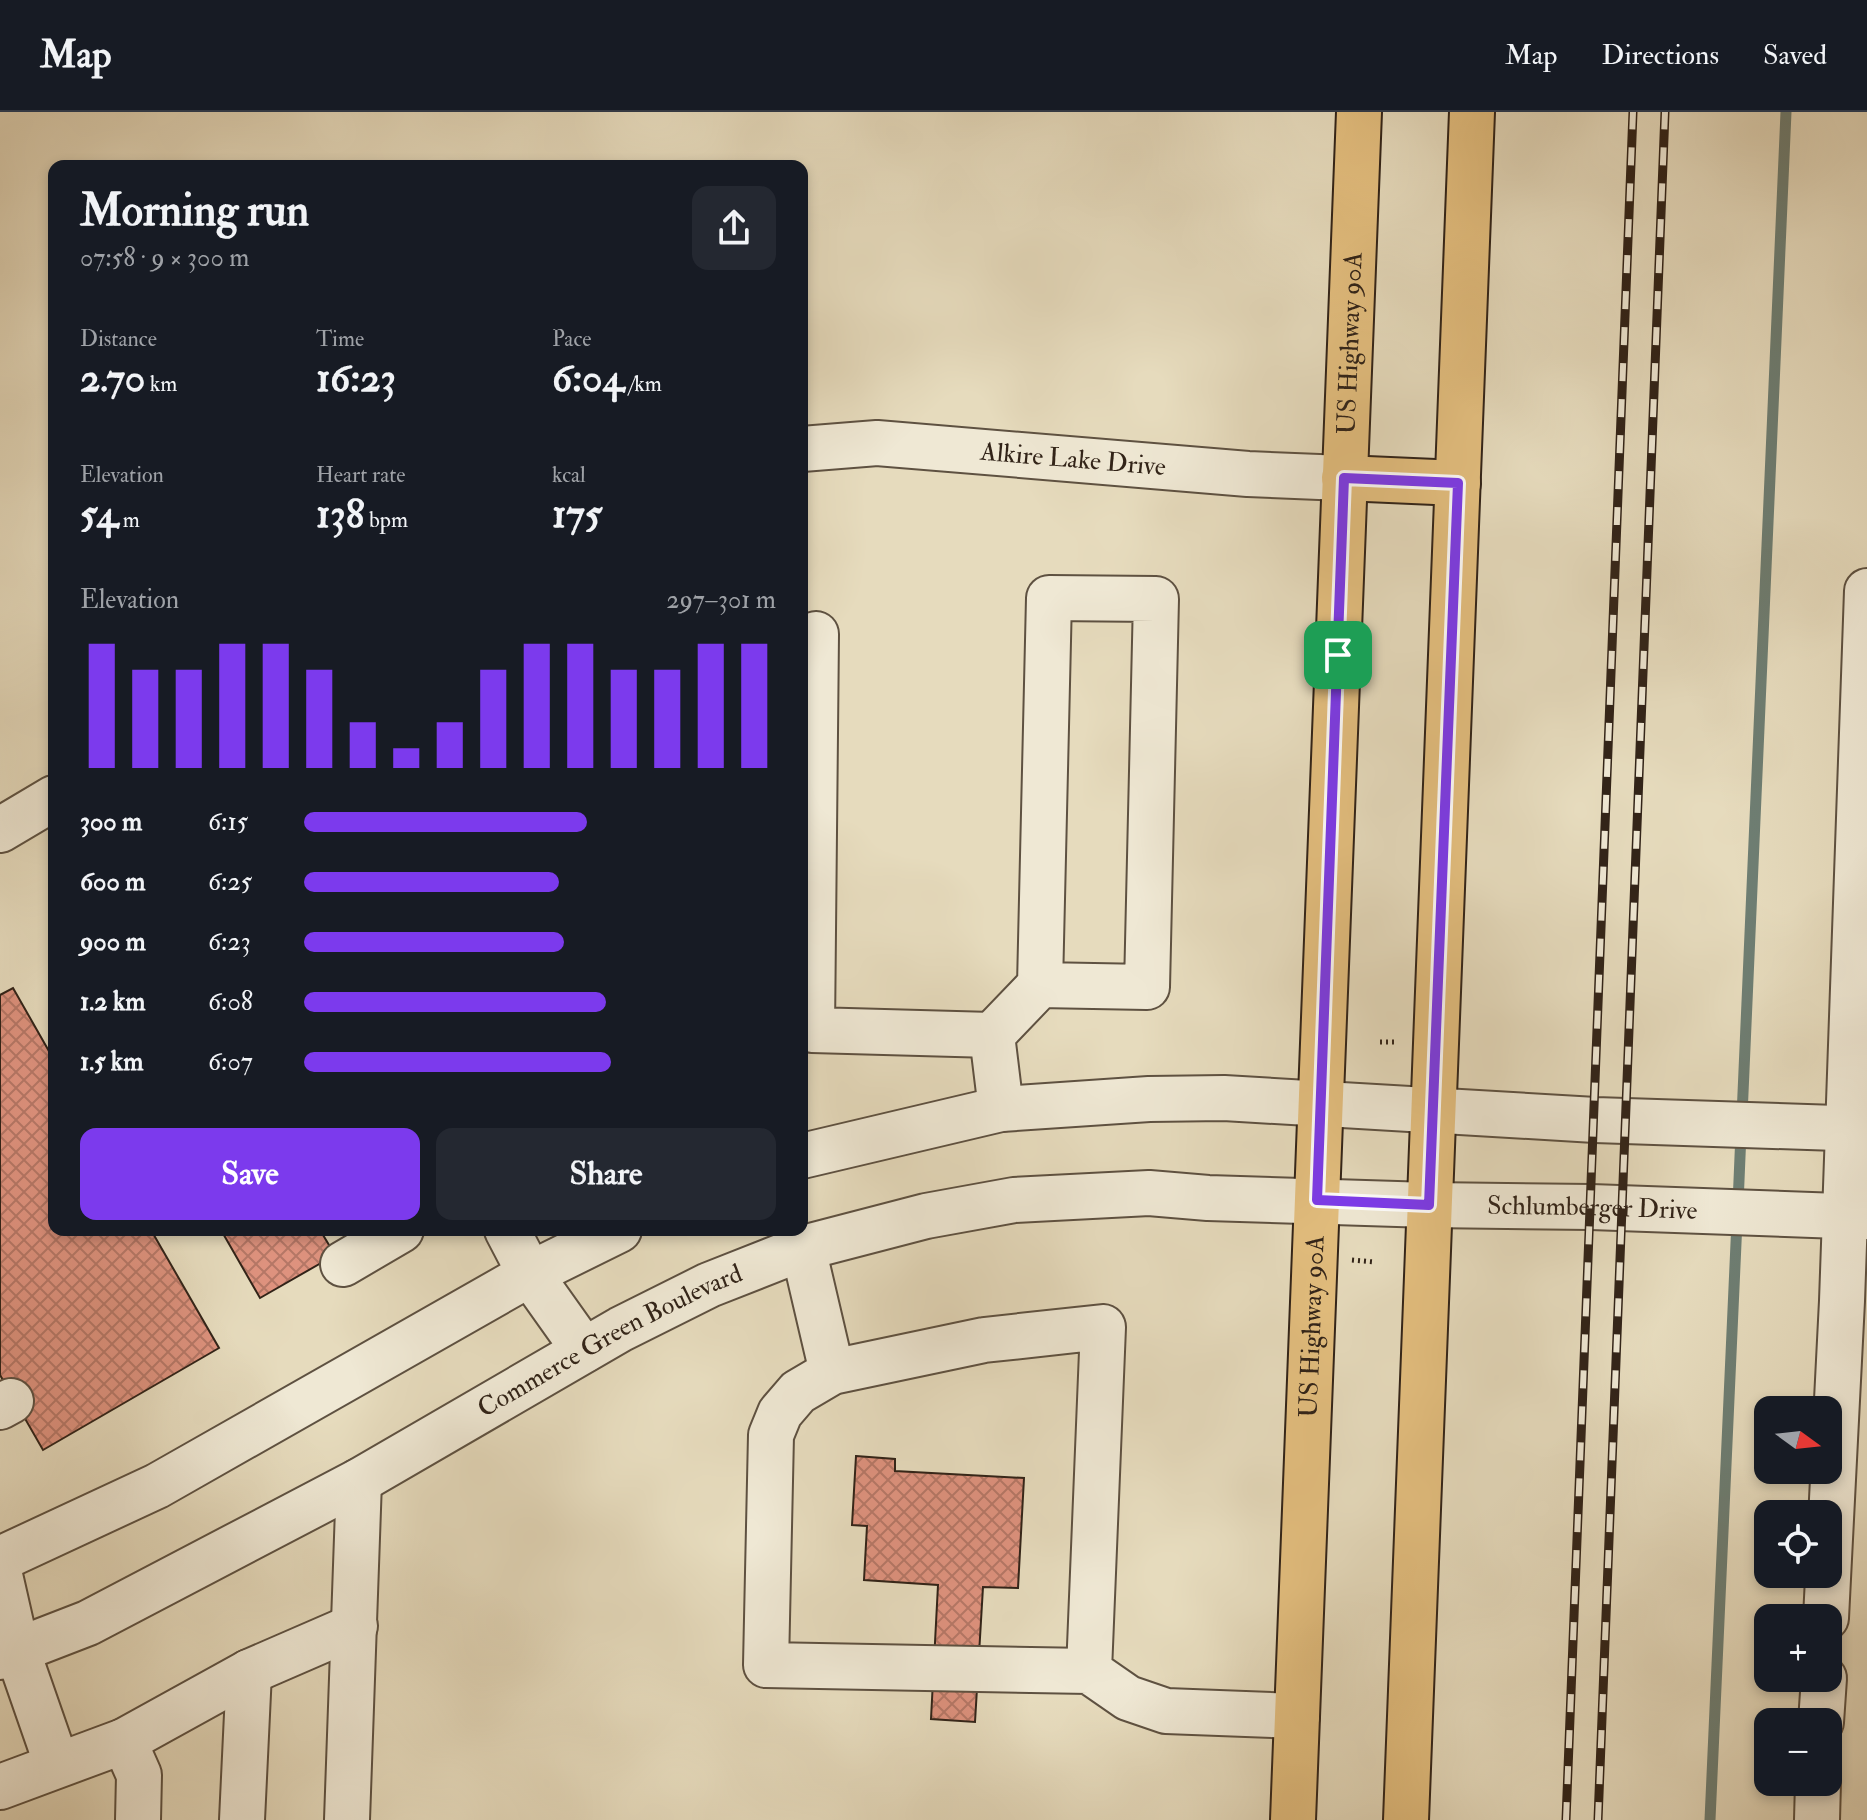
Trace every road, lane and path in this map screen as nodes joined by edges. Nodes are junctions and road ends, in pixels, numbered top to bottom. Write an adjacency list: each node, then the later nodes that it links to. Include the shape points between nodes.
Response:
1 (1359, 112): 4 (main road, US Highway 90A)
2 (1472, 112): 5 (main road)
3 (808, 449): 4 (street, Alkire Lake Drive, via 877,443)
4 (1344, 478): 5 (main road); 15 (main road, US Highway 90A)
5 (1458, 483): 17 (main road)
6 (1867, 591): 14 (street)
7 (816, 634): 11 (street, via 812,1030)
8 (48, 802): 9 (street)
9 (0, 830)
10 (1040, 985): 10 (street, via 1147,987 1156,599 1049,598); 11 (street)
11 (992, 1035): 16 (street)
12 (1380, 1042): 13 (path)
13 (1402, 1042)
14 (1860, 1055): 18 (street)
15 (1321, 1105): 16 (street, via 1209,1098); 17 (street); 20 (main road, US Highway 90A)
16 (1001, 1109): 19 (street)
17 (1433, 1110): 18 (street); 21 (main road)
18 (1843, 1128): 22 (street)
19 (808, 1155)
20 (1317, 1200): 21 (street, Schlumberger Drive); 26 (street, Commerce Green Boulevard, via 1149,1193 1014,1200); 43 (main road, US Highway 90A)
21 (1429, 1205): 22 (street, Schlumberger Drive); 52 (main road)
22 (1840, 1216): 32 (street)
23 (391, 1236): 30 (street)
24 (510, 1236): 31 (street)
25 (607, 1236): 31 (street)
26 (803, 1248): 33 (street, Commerce Green Boulevard, via 709,1285); 34 (street)
27 (1351, 1260): 28 (path)
28 (1374, 1262)
29 (1867, 1262): 32 (street)
30 (343, 1264)
31 (530, 1274): 33 (street); 36 (street, via 157,1486)
32 (1842, 1301): 38 (street)
33 (584, 1350): 35 (street, Commerce Green Boulevard)
34 (832, 1372): 41 (street, via 984,1340 1103,1327); 41 (street, via 798,1392 780,1413 771,1435 766,1665)
35 (359, 1481): 39 (street); 40 (street, Commerce Green Boulevard, via 88,1623)
36 (0, 1559)
37 (0, 1575): 40 (street)
38 (1827, 1604)
39 (355, 1626): 42 (street); 50 (street)
40 (9, 1653): 45 (street)
41 (1089, 1671): 43 (street, via 1128,1698 1166,1711)
42 (249, 1672): 44 (street); 49 (street)
43 (1297, 1716): 51 (main road, US Highway 90A)
44 (124, 1741): 45 (street); 48 (street, via 139,1775)
45 (57, 1765): 47 (street)
46 (1818, 1796): 53 (street)
47 (6, 1797)
48 (138, 1820)
49 (242, 1820)
50 (347, 1820)
51 (1293, 1820)
52 (1406, 1820)
53 (1817, 1820)

